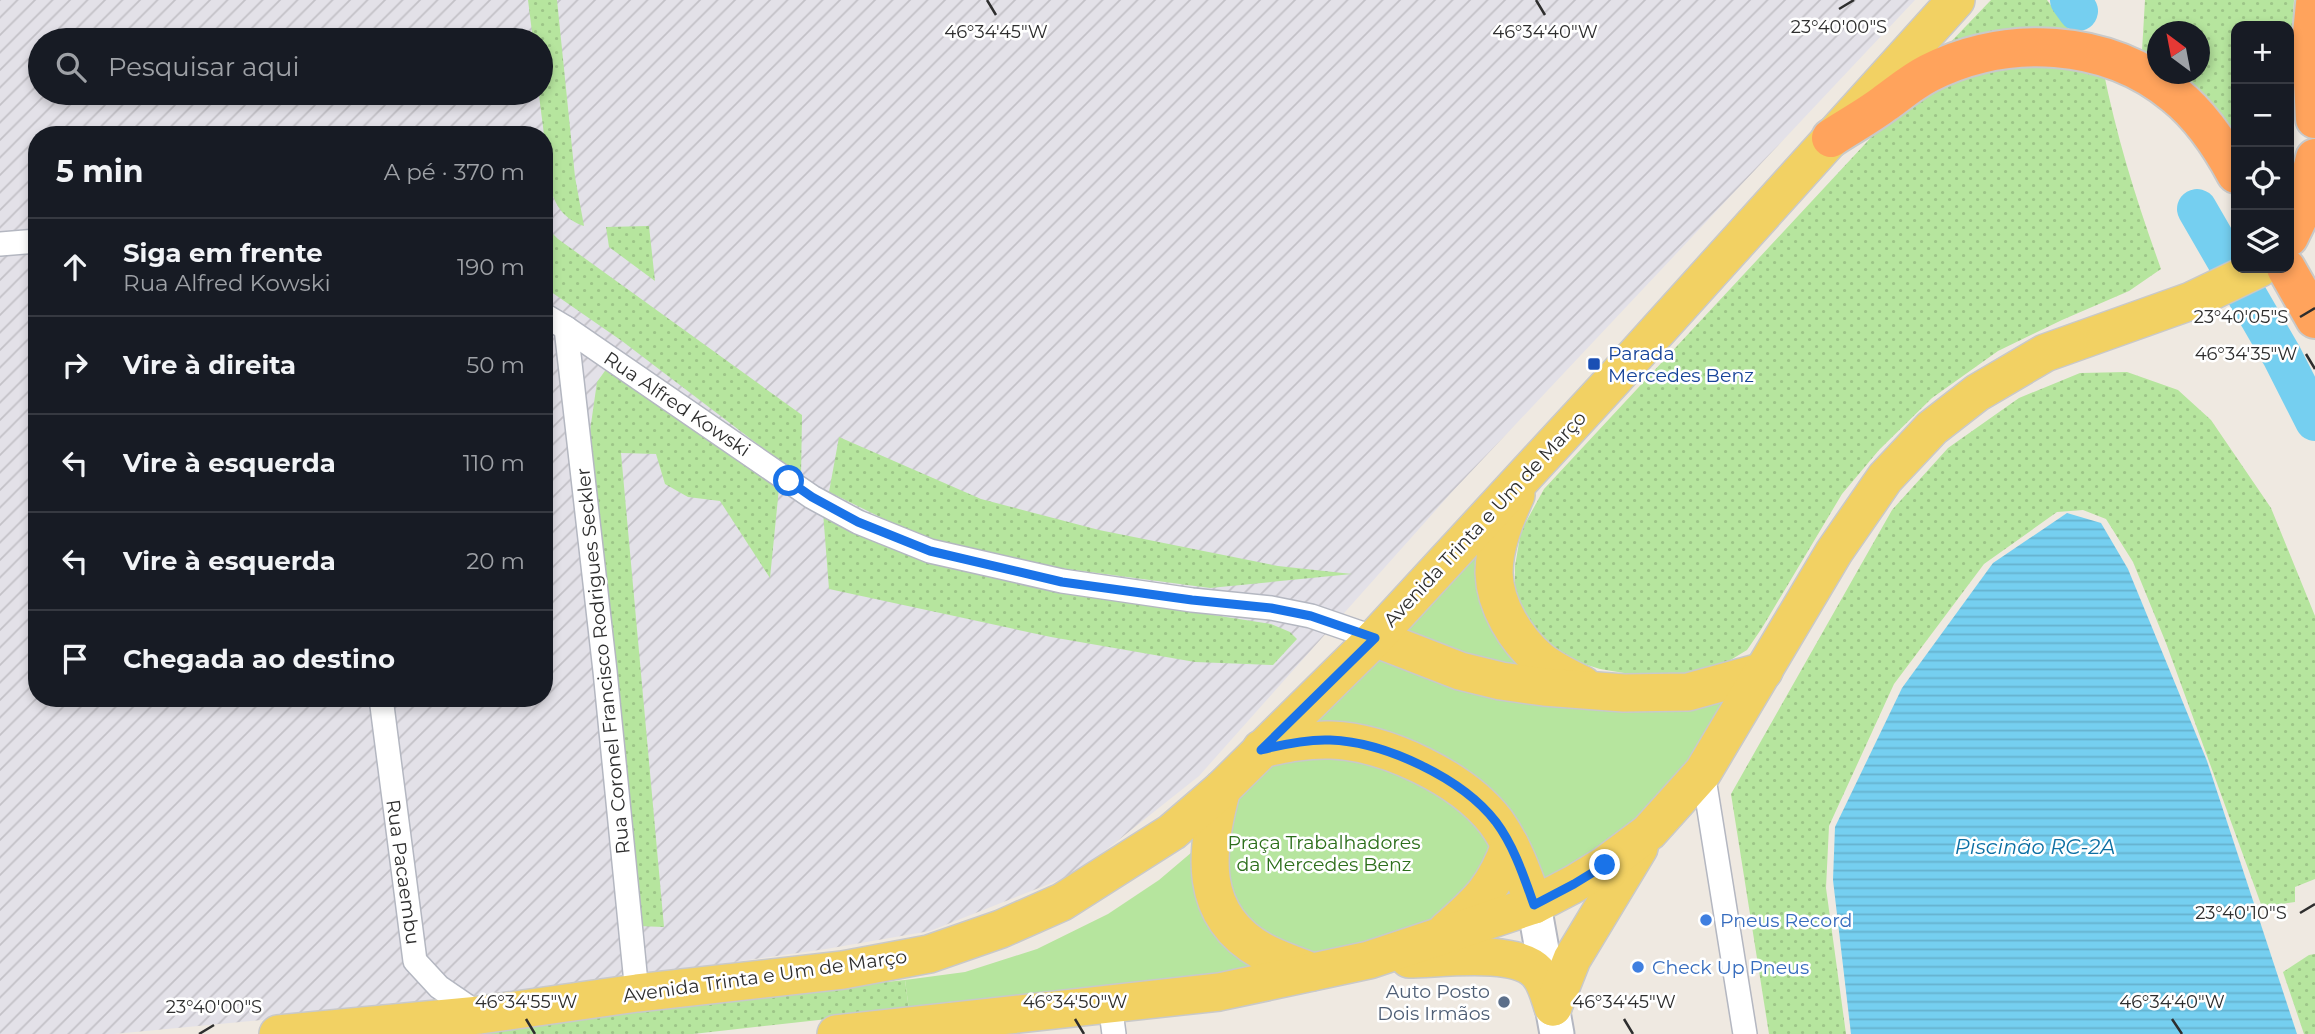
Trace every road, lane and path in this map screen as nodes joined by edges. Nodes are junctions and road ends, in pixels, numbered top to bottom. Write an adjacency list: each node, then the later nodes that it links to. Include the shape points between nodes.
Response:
1 (1956, 0): 4 (main road, Avenida Trinta e Um de Março)
2 (2315, 4): 3 (highway, via 2311,44)
3 (2315, 119)
4 (1832, 138): 6 (highway, via 1928,74 2001,49 2038,47 2115,60 2154,80 2196,116); 15 (main road, Avenida Trinta e Um de Março)
5 (2315, 158): 7 (highway)
6 (2231, 164)
7 (2294, 227)
8 (28, 242): 9 (street)
9 (0, 244)
10 (2250, 273): 17 (main road, via 2213,292 2045,353 1978,393 1932,428 1885,478 1834,552)
11 (2289, 273): 12 (highway)
12 (2315, 319)
13 (553, 320): 14 (street, Rua Alfred Kowski)
14 (566, 328): 16 (street, Rua Alfred Kowski, via 812,497 858,522 930,551 1062,582 1271,608); 29 (street, Rua Coronel Francisco Rodrigues Seckler)
15 (1522, 480): 16 (main road, Avenida Trinta e Um de Março); 18 (main road, via 1496,551 1496,588 1503,610 1542,662)
16 (1375, 638): 18 (main road, via 1460,671 1501,681); 20 (main road, Avenida Trinta e Um de Março)
17 (1764, 671): 18 (main road, via 1688,692); 21 (main road)
18 (1594, 690)
19 (382, 707): 30 (street, Rua Pacaembu, via 415,961 439,987)
20 (1261, 750): 22 (main road, Avenida Trinta e Um de Março); 24 (main road, via 1333,740 1387,752 1465,792 1496,822)
21 (1703, 772): 23 (main road); 36 (street)
22 (1222, 789): 28 (main road, via 1210,852 1218,905 1247,941); 29 (main road, Avenida Trinta e Um de Março, via 1172,832 1118,868 1062,902 1001,929 929,954 843,970)
23 (1649, 832): 25 (main road, via 1605,865); 32 (main road, via 1572,958)
24 (1510, 845): 25 (main road); 26 (main road, via 1493,885)
25 (1534, 905): 26 (main road); 32 (street)
26 (1435, 939): 27 (main road)
27 (1369, 960): 28 (main road); 32 (main road, via 1486,957 1518,961 1538,972)
28 (1312, 972): 31 (main road)
29 (638, 993): 30 (main road, Avenida Trinta e Um de Março)
30 (480, 1015): 34 (main road, Avenida Trinta e Um de Março)
31 (1112, 1019): 33 (main road)
32 (1555, 1020)
33 (873, 1032): 35 (main road)
34 (278, 1034)
35 (836, 1034)
36 (1745, 1034)

